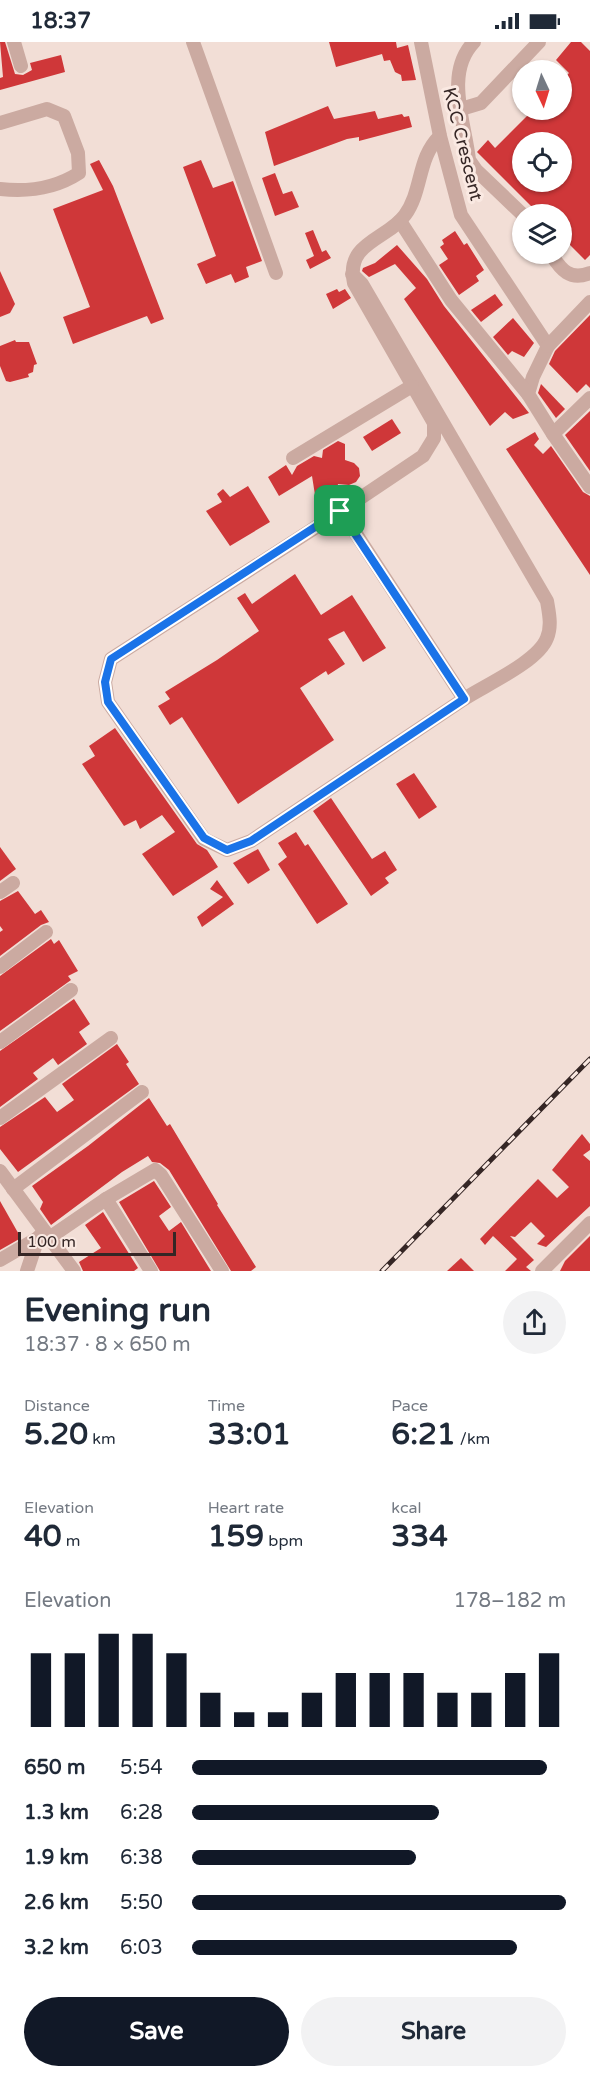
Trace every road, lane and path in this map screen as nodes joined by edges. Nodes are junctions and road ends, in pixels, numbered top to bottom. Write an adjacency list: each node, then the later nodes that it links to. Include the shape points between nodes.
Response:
1 (14, 42): 6 (street)
2 (193, 42): 14 (street)
3 (421, 42): 9 (street, KCC Crescent)
4 (474, 42): 7 (street, via 459,66)
5 (539, 42): 7 (street, via 481,104)
6 (21, 66)
7 (461, 109): 11 (street, via 471,164)
8 (0, 123): 10 (street, via 47,109 64,116 78,153 79,173 62,184 18,191)
9 (440, 136): 12 (street, via 423,160 415,198); 18 (street, KCC Crescent, via 461,214)
10 (0, 189)
11 (512, 204)
12 (400, 221): 16 (street, via 354,258); 20 (street, via 451,300)
13 (557, 264): 15 (street, via 568,274)
14 (276, 273)
15 (590, 273)
16 (352, 274): 19 (street); 26 (street, via 362,284 429,395 547,601 547,639 529,659)
17 (590, 302): 18 (street)
18 (548, 346): 20 (street)
19 (412, 386): 23 (street); 25 (street, via 434,423 430,449)
20 (528, 394): 22 (street)
21 (590, 398): 22 (street)
22 (553, 434): 24 (street)
23 (293, 458)
24 (590, 487)
25 (340, 511): 26 (street); 26 (street, via 111,659 105,682 108,702 204,838 227,850 251,841)
26 (464, 699)
27 (13, 883): 28 (street)
28 (0, 892)
29 (46, 932): 30 (street)
30 (0, 967)
31 (70, 990): 33 (street)
32 (111, 1038): 35 (street)
33 (0, 1042)
34 (141, 1092): 37 (street)
35 (0, 1118)
36 (0, 1171): 37 (street)
37 (7, 1187): 40 (street)
38 (106, 1199): 40 (street); 45 (street); 46 (street, via 155,1170)
39 (590, 1223): 42 (street)
40 (44, 1236): 41 (street); 43 (street); 44 (street)
41 (0, 1260)
42 (546, 1270)
43 (27, 1271)
44 (74, 1271)
45 (151, 1271)
46 (222, 1271)

